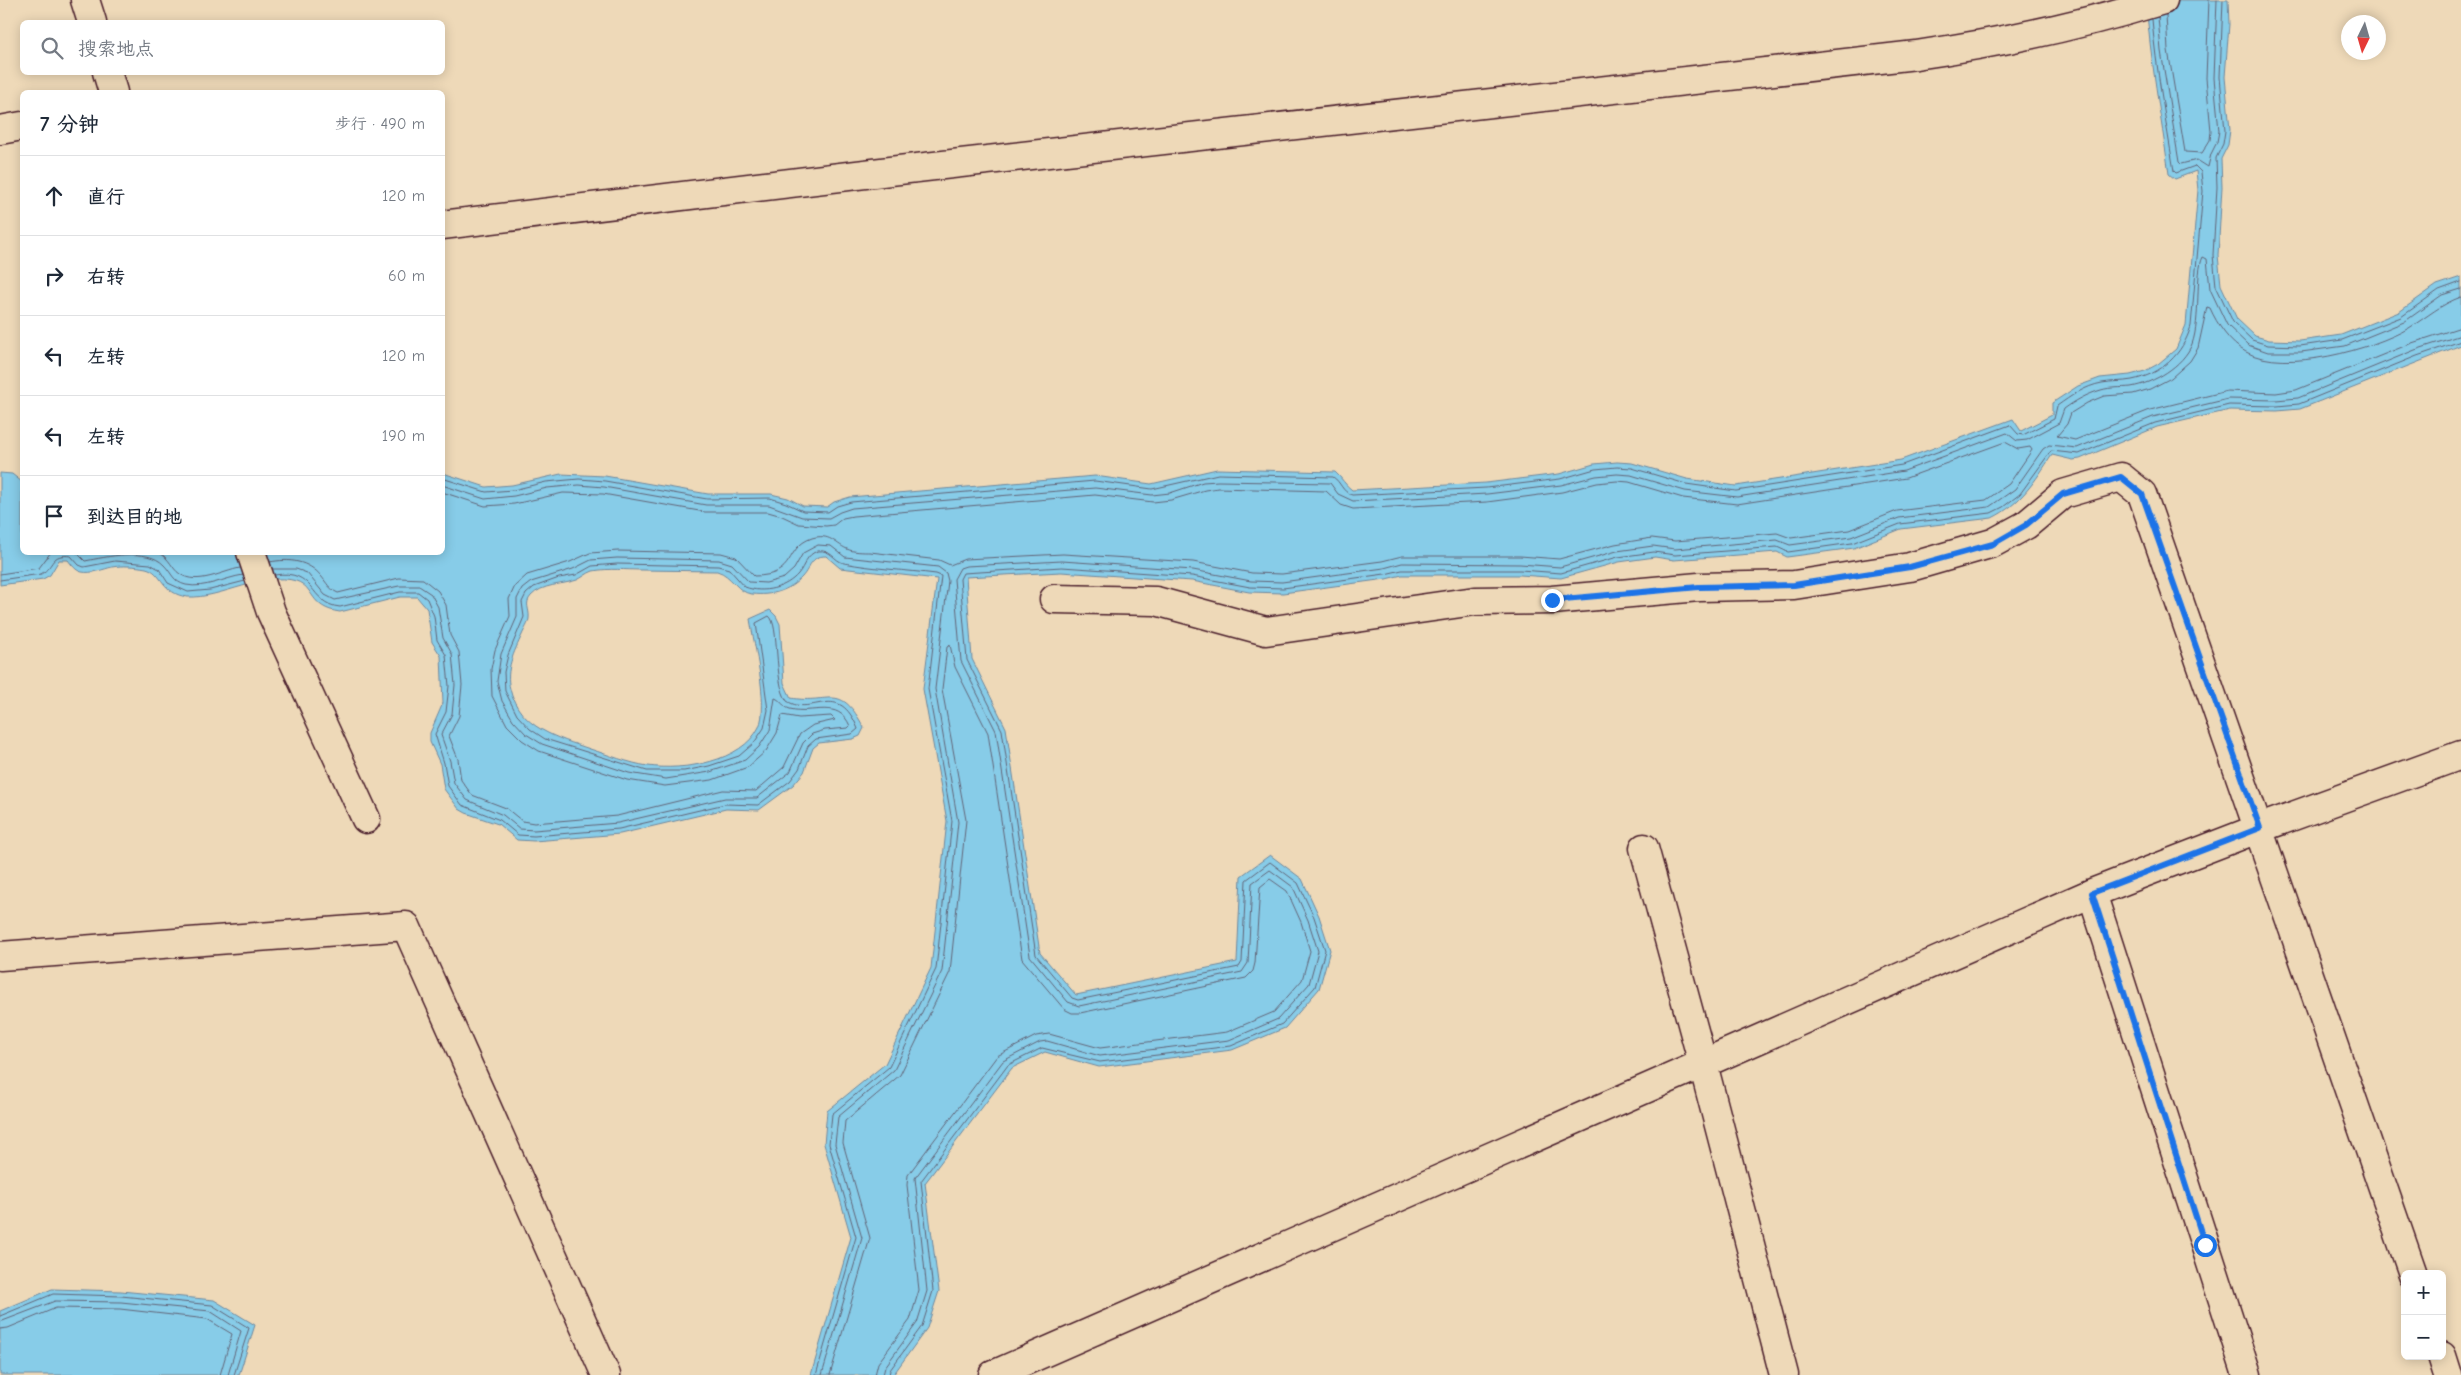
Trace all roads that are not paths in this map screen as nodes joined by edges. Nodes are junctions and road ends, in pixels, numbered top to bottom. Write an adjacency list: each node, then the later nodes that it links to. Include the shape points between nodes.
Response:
1 (85, 0): 3 (street)
2 (2163, 0): 8 (street, via 1963,48 1916,55)
3 (91, 20)
4 (108, 75): 5 (street)
5 (112, 90)
6 (20, 126): 7 (street)
7 (0, 130)
8 (445, 225)
9 (252, 555): 12 (street, via 272,612)
10 (1054, 599): 13 (street, via 1156,601 1266,631 1475,601 1552,600 1699,587 1794,585 1910,567 1993,544 2026,525 2063,494 2121,477 2142,494)
11 (2461, 755): 13 (street)
12 (366, 819)
13 (2260, 828): 15 (street); 18 (street)
14 (1644, 848): 17 (street)
15 (2092, 893): 17 (street); 23 (street)
16 (0, 956): 20 (street, via 406,926)
17 (1703, 1064): 21 (street); 22 (street)
18 (2412, 1270)
19 (2443, 1360): 24 (street)
20 (606, 1375)
21 (993, 1375)
22 (1784, 1375)
23 (2247, 1375)
24 (2448, 1375)

